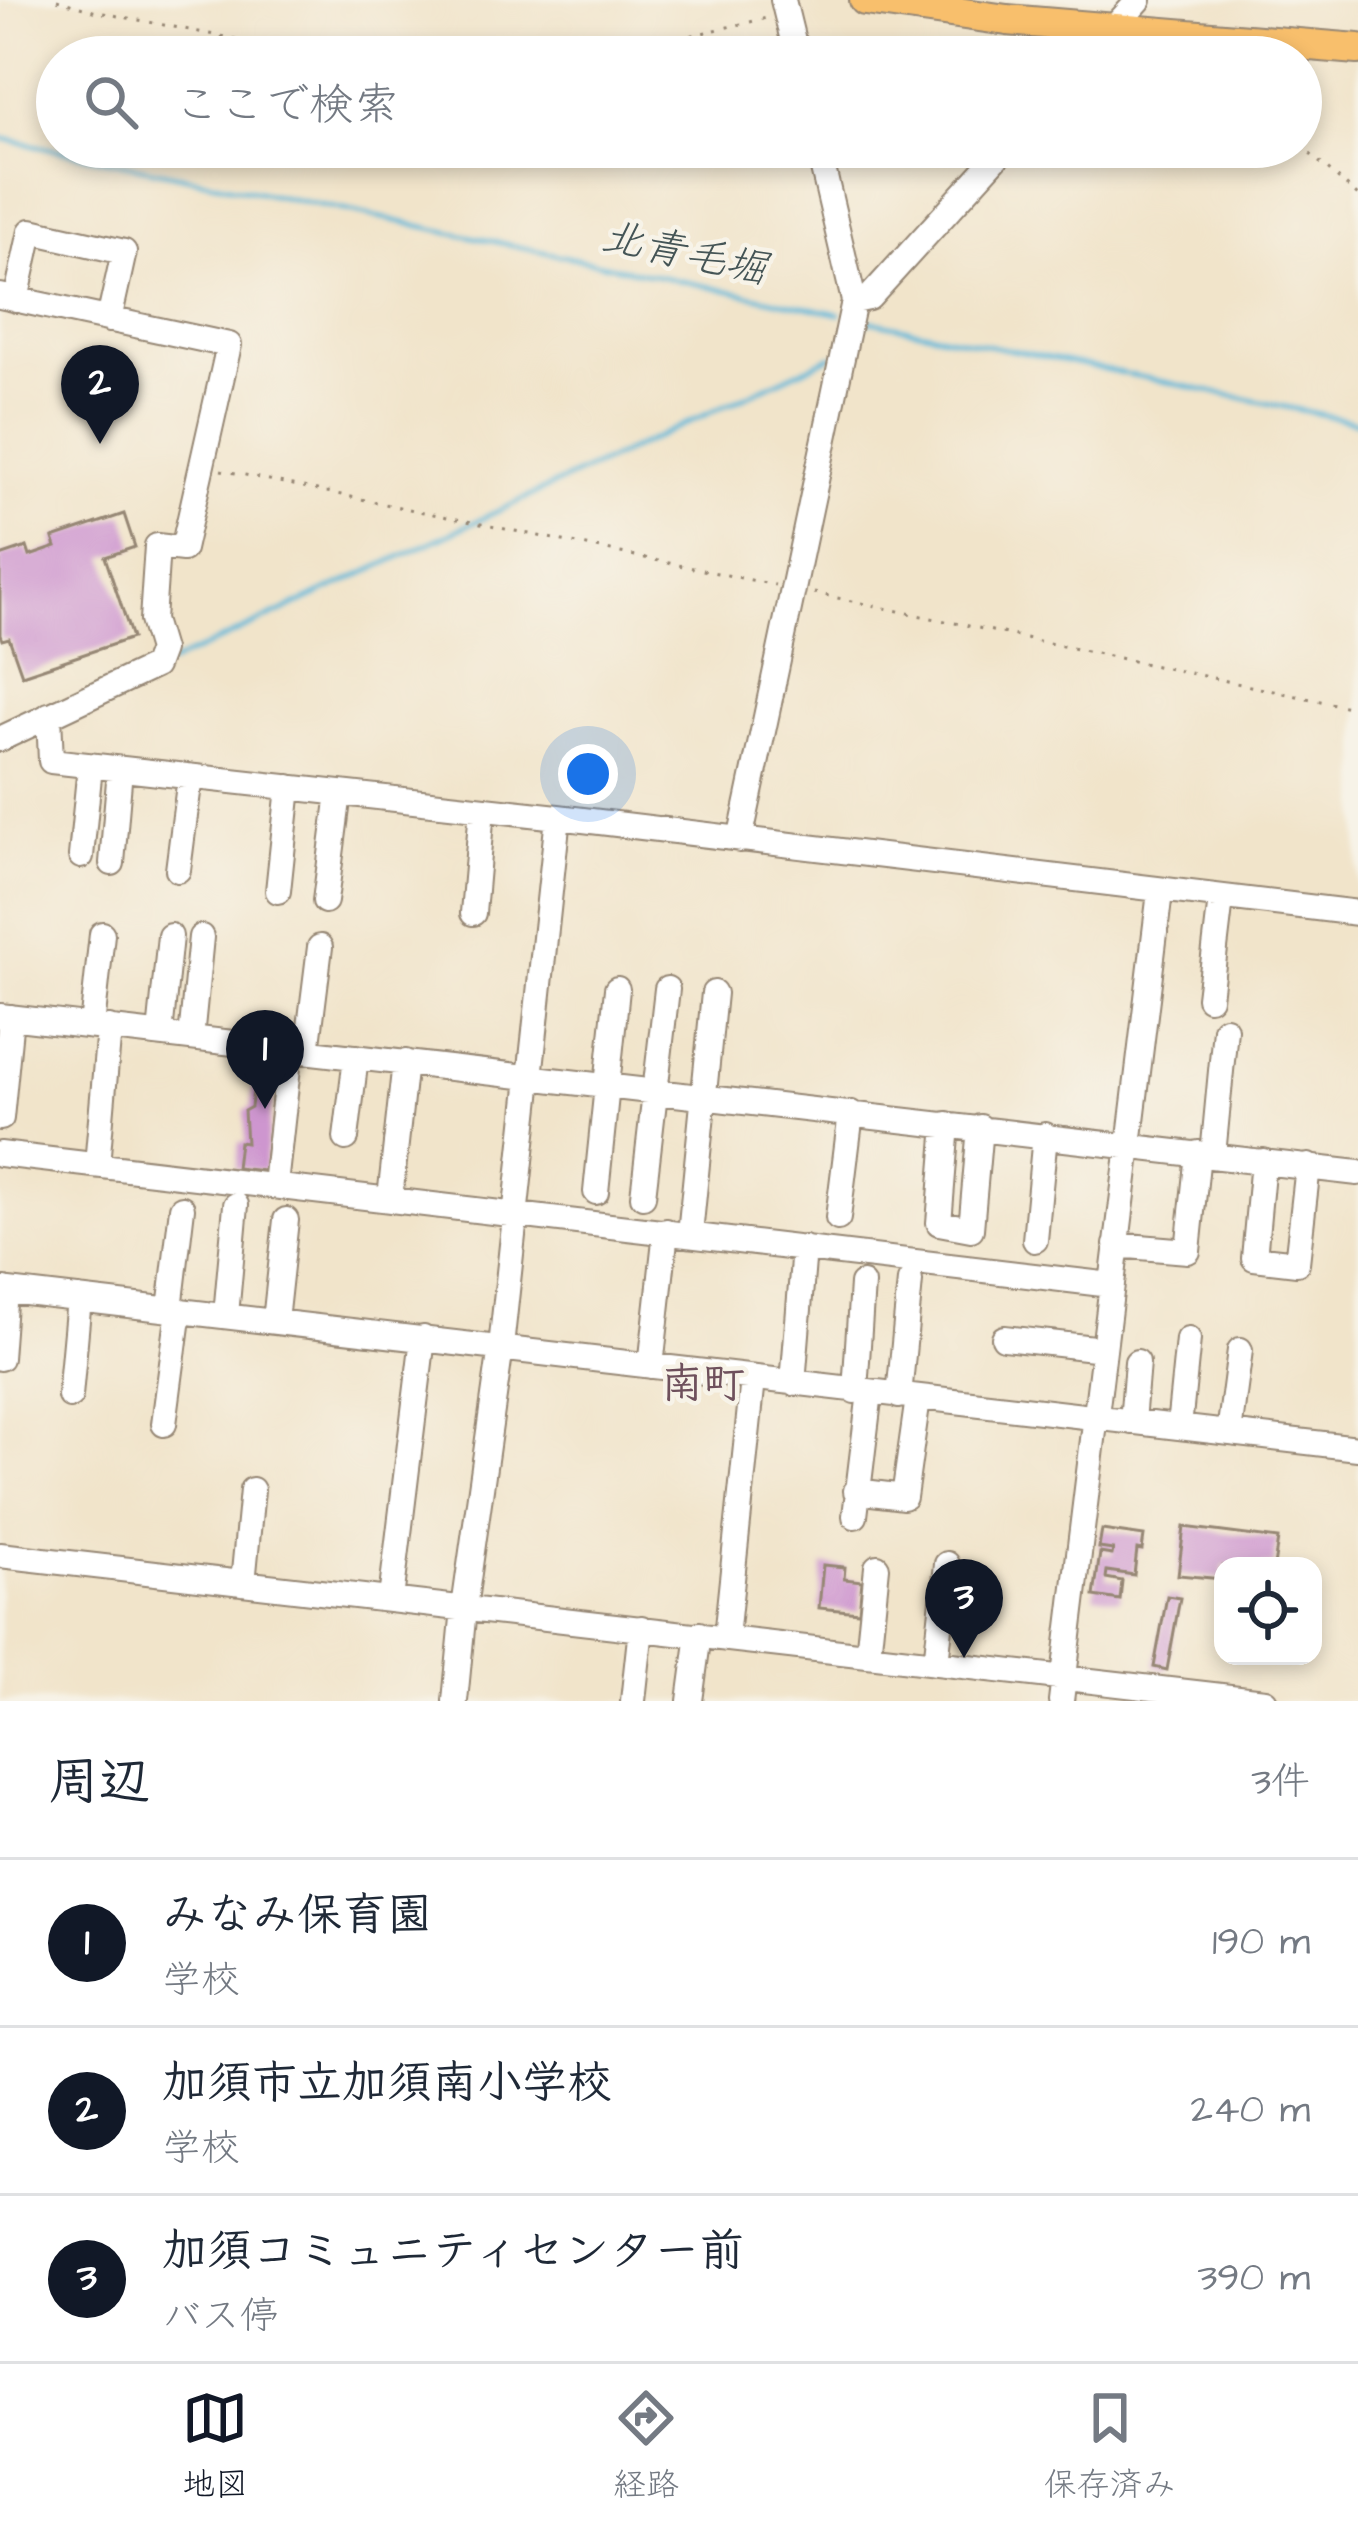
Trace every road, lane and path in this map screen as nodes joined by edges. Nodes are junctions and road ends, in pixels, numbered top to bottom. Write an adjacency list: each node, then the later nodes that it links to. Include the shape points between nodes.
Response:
1 (56, 0): 7 (path)
2 (865, 0): 5 (main road)
3 (1139, 0): 6 (street)
4 (785, 7): 8 (path)
5 (988, 9): 6 (main road)
6 (1113, 28): 9 (street); 10 (main road)
7 (220, 36)
8 (677, 36)
9 (1106, 36)
10 (1206, 36)
11 (1322, 46): 12 (main road)
12 (1358, 49)
13 (1322, 164): 16 (path)
14 (823, 168): 18 (street)
15 (986, 168): 18 (street)
16 (1358, 196)
17 (8, 298): 19 (street); 19 (street, via 31,231 124,252)
18 (856, 308): 21 (street)
19 (109, 320): 20 (street, via 229,345)
20 (202, 466): 21 (path); 23 (street, via 183,549 158,546 155,666)
21 (794, 588): 22 (path); 32 (street)
22 (1358, 709)
23 (49, 715): 24 (street); 25 (street, via 51,761)
24 (0, 739)
25 (90, 766): 26 (street); 33 (street)
26 (120, 769): 27 (street); 34 (street)
27 (190, 776): 28 (street); 35 (street)
28 (289, 787): 29 (street); 36 (street)
29 (339, 793): 30 (street); 39 (street)
30 (482, 809): 31 (street); 40 (street)
31 (558, 817): 32 (street); 58 (street)
32 (740, 840): 37 (street)
33 (81, 856)
34 (112, 863)
35 (178, 870)
36 (278, 891)
37 (1160, 892): 38 (street); 68 (street)
38 (1221, 898): 41 (street); 49 (street)
39 (325, 901)
40 (473, 913)
41 (1358, 914)
42 (102, 934): 51 (street)
43 (170, 936): 53 (street)
44 (201, 937): 54 (street)
45 (320, 947): 55 (street)
46 (617, 989): 59 (street)
47 (667, 989): 60 (street)
48 (714, 993): 61 (street)
49 (1209, 998)
50 (6, 1016): 51 (street); 63 (street)
51 (100, 1027): 53 (street); 72 (street)
52 (1225, 1029): 70 (street)
53 (160, 1034): 54 (street)
54 (191, 1038): 55 (street)
55 (298, 1050): 56 (street); 75 (street)
56 (356, 1057): 57 (street); 67 (street)
57 (405, 1062): 58 (street); 78 (street)
58 (533, 1077): 59 (street); 81 (street)
59 (606, 1085): 60 (street); 76 (street)
60 (657, 1091): 61 (street); 77 (street)
61 (704, 1096): 62 (street); 84 (street)
62 (851, 1113): 64 (street); 82 (street)
63 (1, 1118)
64 (947, 1124): 65 (street); 65 (street, via 939,1223 971,1229)
65 (980, 1127): 66 (street)
66 (1045, 1135): 68 (street); 85 (street)
67 (346, 1138)
68 (1128, 1144): 70 (street); 86 (street)
69 (0, 1154): 72 (street)
70 (1205, 1154): 71 (street); 86 (street, via 1188,1251)
71 (1263, 1161): 73 (street); 73 (street, via 1254,1258 1275,1261 1297,1263)
72 (97, 1165): 75 (street)
73 (1308, 1166): 74 (street)
74 (1358, 1173)
75 (275, 1185): 78 (street)
76 (596, 1192)
77 (643, 1196)
78 (390, 1198): 81 (street)
79 (236, 1205): 94 (street)
80 (182, 1208): 93 (street)
81 (517, 1213): 84 (street); 99 (street)
82 (838, 1218)
83 (286, 1220): 95 (street)
84 (678, 1232): 87 (street); 104 (street)
85 (1035, 1240)
86 (1116, 1245): 90 (street)
87 (805, 1248): 90 (street); 106 (street)
88 (910, 1281): 109 (street)
89 (862, 1283): 107 (street)
90 (1111, 1285): 100 (street)
91 (2, 1290): 92 (street); 102 (street)
92 (79, 1299): 93 (street); 108 (street)
93 (174, 1310): 94 (street); 112 (street)
94 (226, 1316): 95 (street)
95 (275, 1321): 96 (street)
96 (423, 1338): 99 (street); 121 (street)
97 (1004, 1338): 100 (street)
98 (1188, 1339): 113 (street)
99 (501, 1347): 104 (street); 122 (street)
100 (1102, 1349): 110 (street)
101 (1240, 1350): 114 (street)
102 (0, 1358)
103 (1137, 1363): 111 (street)
104 (651, 1366): 105 (street)
105 (753, 1379): 106 (street); 125 (street)
106 (793, 1383): 107 (street)
107 (862, 1391): 109 (street); 109 (street, via 855,1503 904,1497)
108 (70, 1396)
109 (909, 1397): 110 (street)
110 (1094, 1418): 111 (street); 128 (street)
111 (1132, 1422): 113 (street)
112 (164, 1424)
113 (1179, 1427): 114 (street)
114 (1229, 1433): 115 (street)
115 (1358, 1448)
116 (252, 1490): 120 (street)
117 (0, 1555): 120 (street)
118 (947, 1564): 127 (street)
119 (878, 1567): 126 (street)
120 (243, 1582): 121 (street)
121 (391, 1599): 122 (street)
122 (464, 1608): 123 (street); 129 (street)
123 (641, 1628): 124 (street); 130 (street)
124 (699, 1634): 125 (street); 131 (street)
125 (726, 1637): 126 (street)
126 (868, 1655): 127 (street)
127 (935, 1663): 128 (street)
128 (1062, 1690): 132 (street)
129 (455, 1701)
130 (633, 1701)
131 (690, 1701)
132 (1265, 1701)

